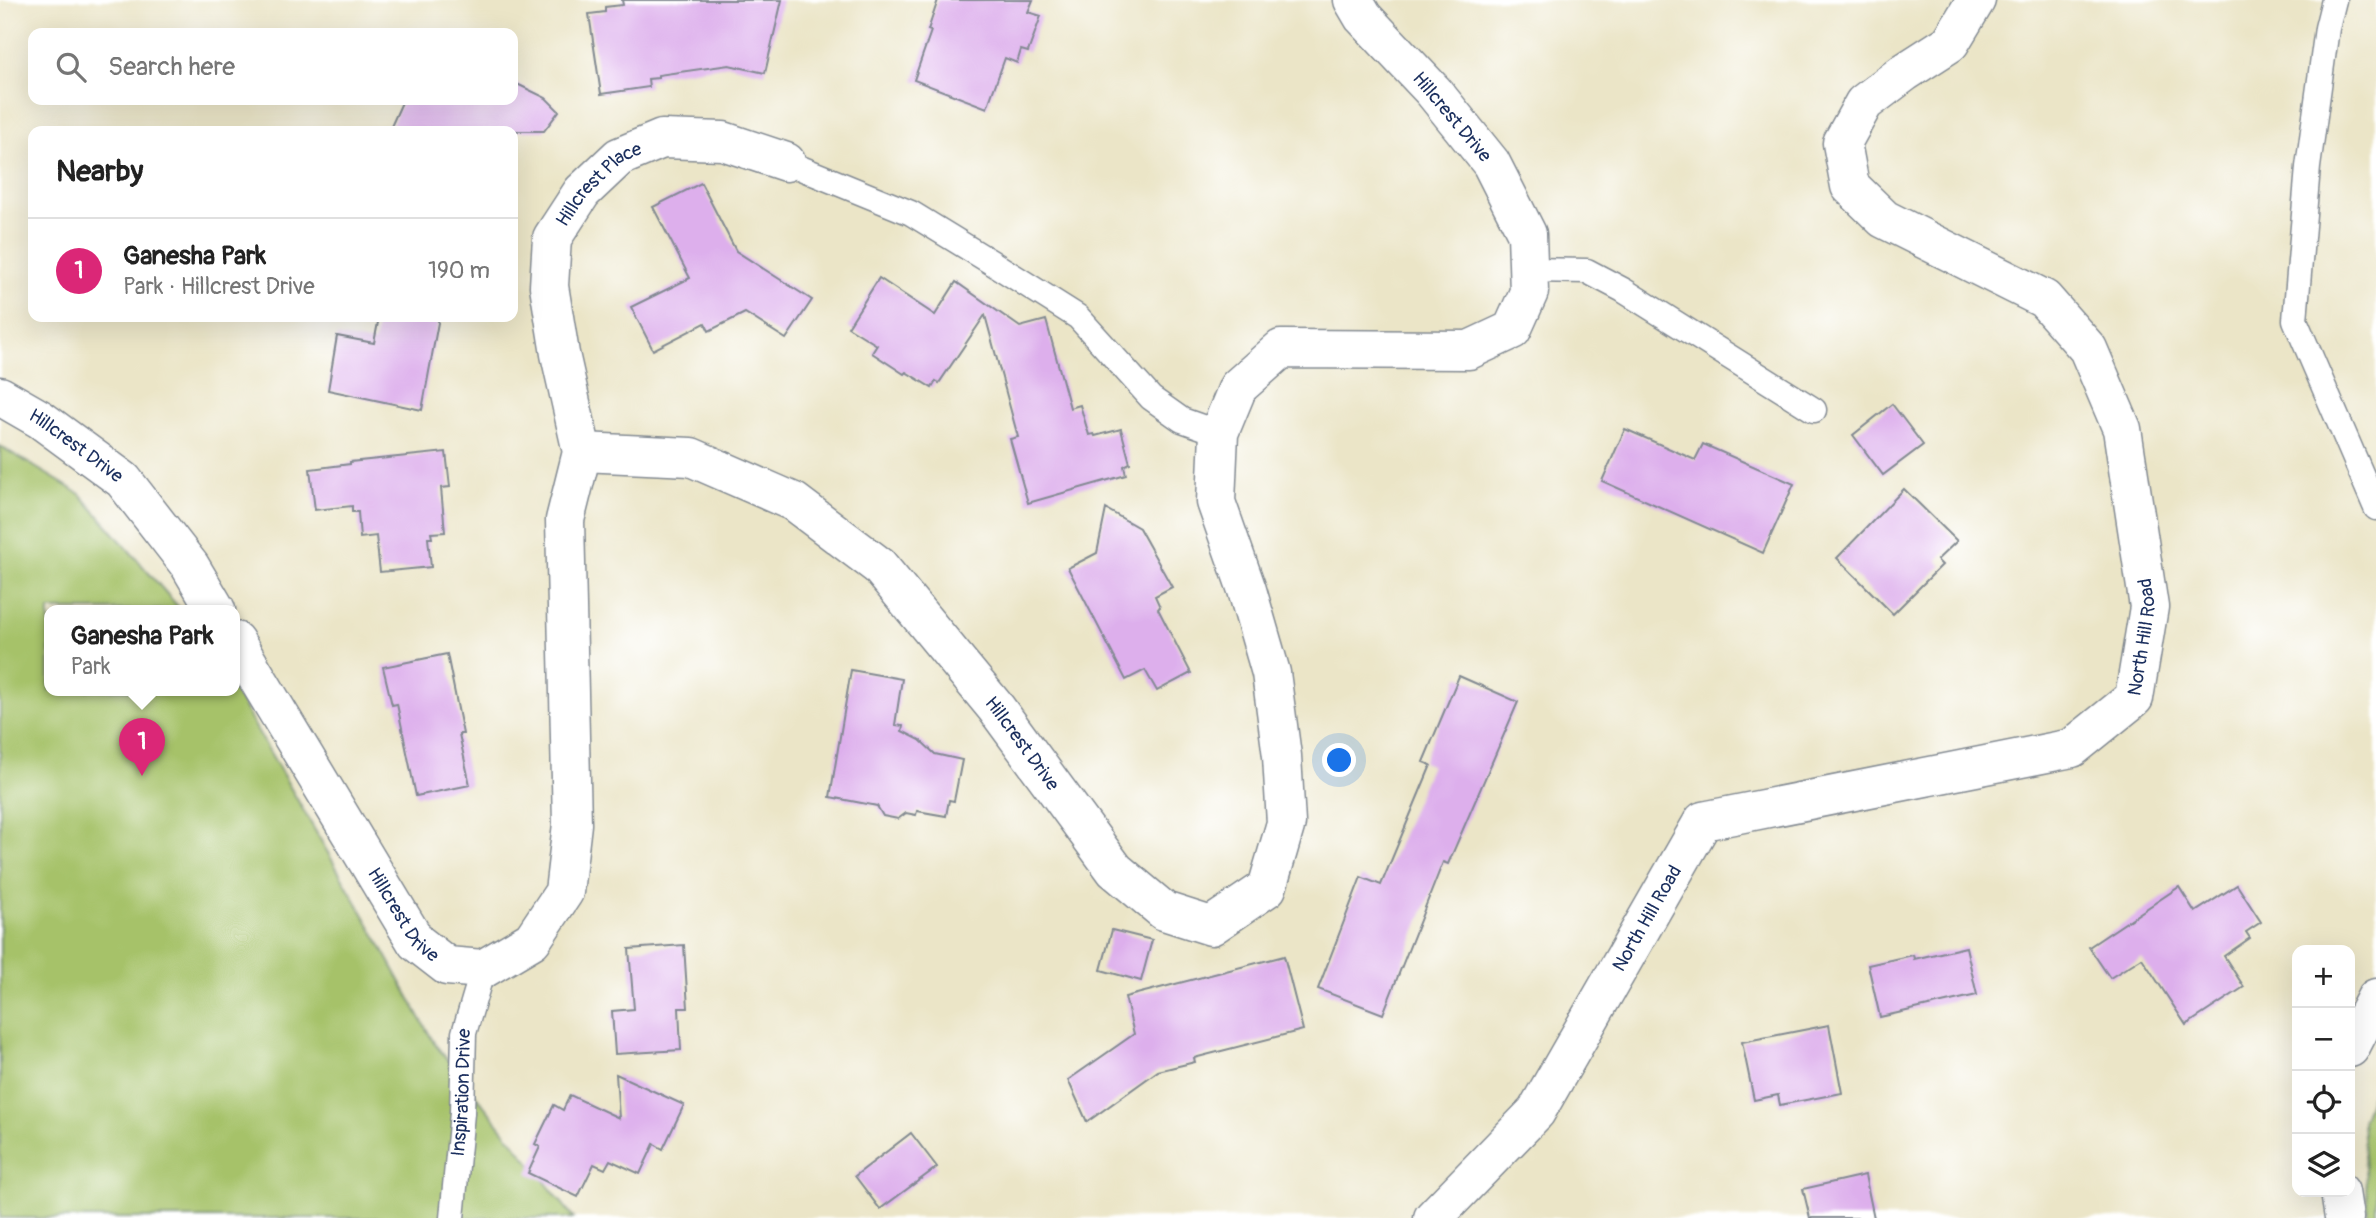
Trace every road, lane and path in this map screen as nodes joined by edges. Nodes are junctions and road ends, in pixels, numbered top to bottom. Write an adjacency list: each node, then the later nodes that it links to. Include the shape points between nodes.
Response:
1 (1353, 0): 5 (street, Hillcrest Drive, via 1491,163 1527,234)
2 (1976, 0): 18 (street, North Hill Road, via 1950,43 1864,103 1842,143 1850,186 1884,219 2044,299 2088,349 2122,429 2149,607 2134,698 2072,748 1703,821 1536,1112)
3 (2334, 0): 10 (lane, via 2308,167 2295,320)
4 (786, 162): 8 (lane, via 911,213 991,262 1078,317 1151,398 1182,421); 9 (street, Hillcrest Place, via 723,142 662,139 619,157 582,192 552,238 549,286)
5 (1528, 270): 7 (lane, via 1587,271); 8 (street, Hillcrest Drive, via 1529,292 1511,330 1469,350 1280,349 1238,387)
6 (0, 396): 11 (street, Hillcrest Drive, via 40,419 123,480 190,566)
7 (1814, 410)
8 (1219, 433): 9 (street, Hillcrest Drive, via 1216,502 1271,673 1283,756 1286,823 1267,888 1211,926 1164,911 1115,870 988,698 879,566 794,502 691,457)
9 (582, 452): 13 (street, via 565,520 572,824 564,892 532,940)
10 (2376, 508)
11 (213, 605)
12 (240, 648): 13 (street, Hillcrest Drive, via 416,942 447,966)
13 (483, 968): 17 (lane, Inspiration Drive, via 464,1033)
14 (2376, 998): 15 (street)
15 (2355, 1038)
16 (2341, 1197): 19 (street)
17 (452, 1218)
18 (1433, 1218)
19 (2344, 1218)

